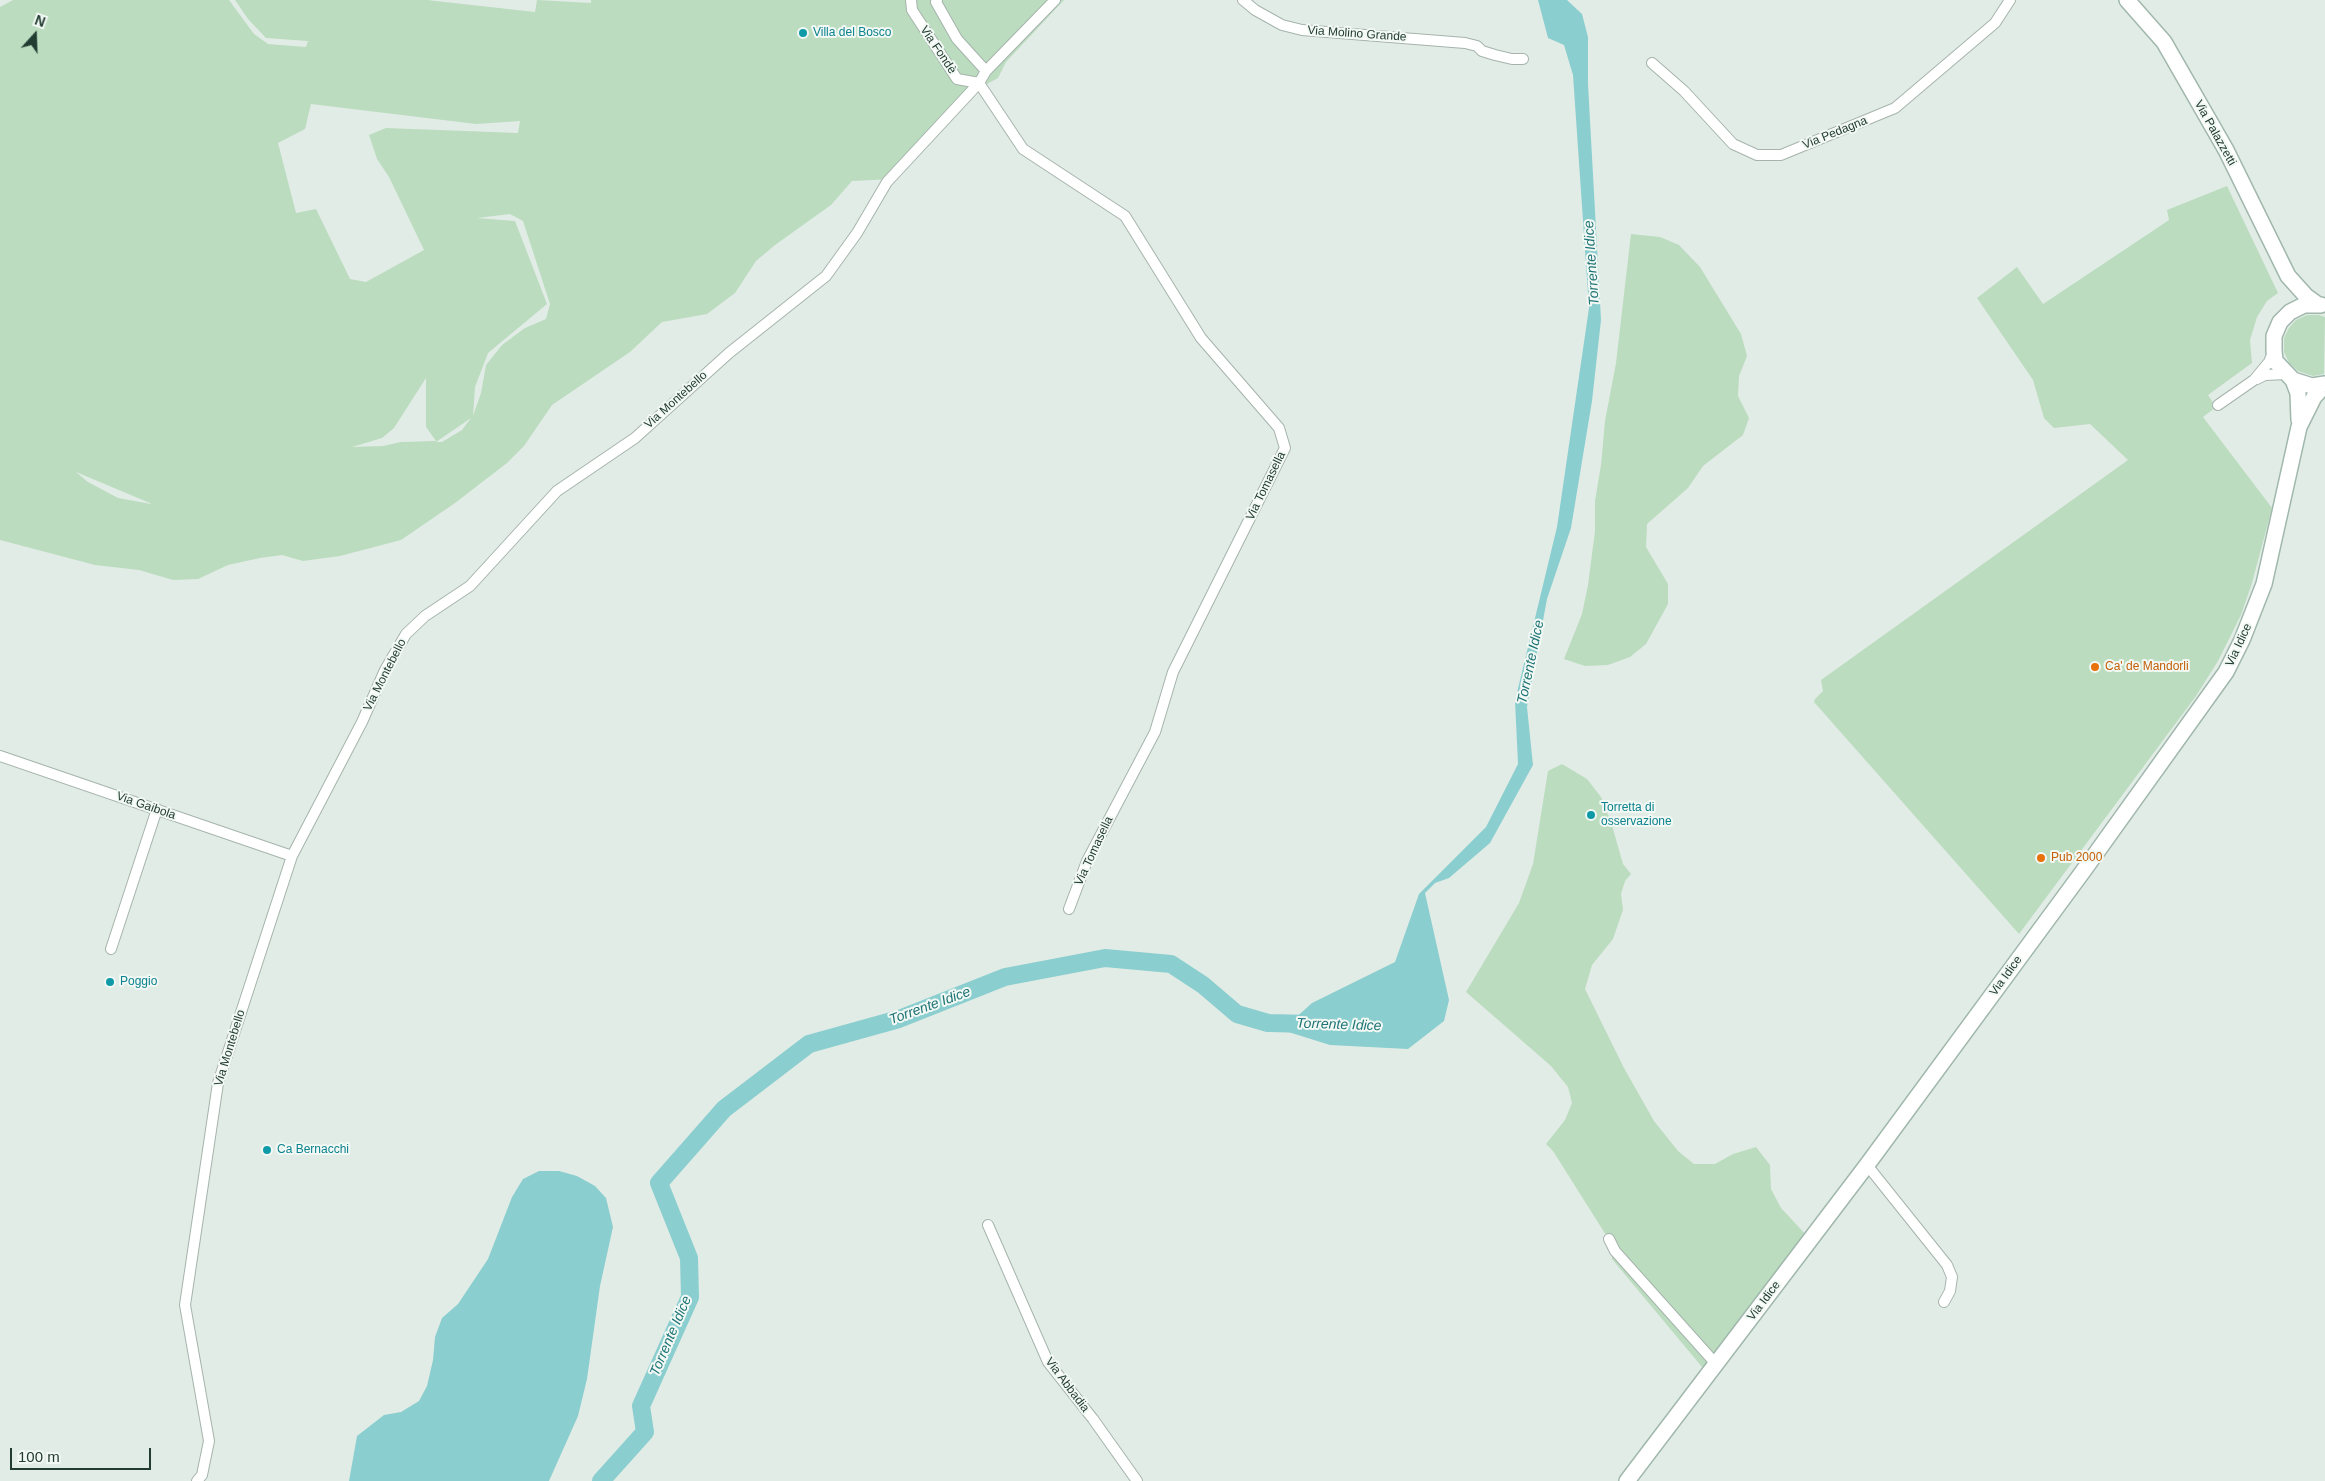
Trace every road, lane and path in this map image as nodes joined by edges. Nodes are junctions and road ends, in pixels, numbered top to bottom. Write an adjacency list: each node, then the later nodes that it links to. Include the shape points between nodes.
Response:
1 (911, 0): 10 (street, Via Fondè, via 912,10 957,79)
2 (937, 0): 9 (street, via 957,39)
3 (1055, 0): 9 (street)
4 (1243, 0): 7 (street, Via Molino Grande, via 1282,25 1302,30 1465,43 1495,55)
5 (2010, 0): 8 (street, Via Pedagna, via 1995,23 1895,108 1780,155 1757,155 1733,144 1684,91)
6 (2127, 0): 11 (main road, Via Palazzetti, via 2164,42 2226,150)
7 (1523, 59)
8 (1652, 63)
9 (986, 71): 10 (street)
10 (979, 83): 22 (street, Via Montebello, via 887,182 857,233 826,276 729,353 634,438 557,491 470,586 425,616 406,634); 23 (street, Via Tomasella, via 1023,149 1125,216 1201,338 1279,428 1285,448 1173,672 1155,732 1087,861)
11 (2288, 276): 12 (main road, Via Palazzetti, via 2306,296); 13 (main road, Via Palazzetti)
12 (2322, 304): 13 (main road, via 2304,305)
13 (2288, 314): 14 (main road, via 2274,336)
14 (2274, 350): 15 (main road, Via Idice, via 2276,361); 16 (street)
15 (2290, 377): 16 (street, via 2265,375); 17 (main road, Via Idice, via 2312,386); 19 (main road, Via Idice, via 2298,393)
16 (2254, 380): 18 (street)
17 (2325, 385): 19 (main road, Via Idice, via 2309,404)
18 (2218, 405)
19 (2299, 427): 25 (main road, Via Idice, via 2264,584 2226,672)
20 (0, 756): 21 (street, Via Gaibola)
21 (157, 809): 22 (street, Via Gaibola); 24 (street)
22 (292, 856): 30 (street, Via Montebello, via 218,1083 211,1127 185,1305 209,1441 202,1475)
23 (1069, 908)
24 (111, 949)
25 (1867, 1165): 28 (street, via 1947,1265 1952,1277); 29 (main road, Via Idice)
26 (988, 1225): 31 (street, Via Abbadia, via 1048,1362)
27 (1609, 1239): 29 (street, via 1615,1251)
28 (1944, 1302)
29 (1716, 1364): 32 (main road, Via Idice)
30 (197, 1481)
31 (1137, 1481)
32 (1627, 1481)

